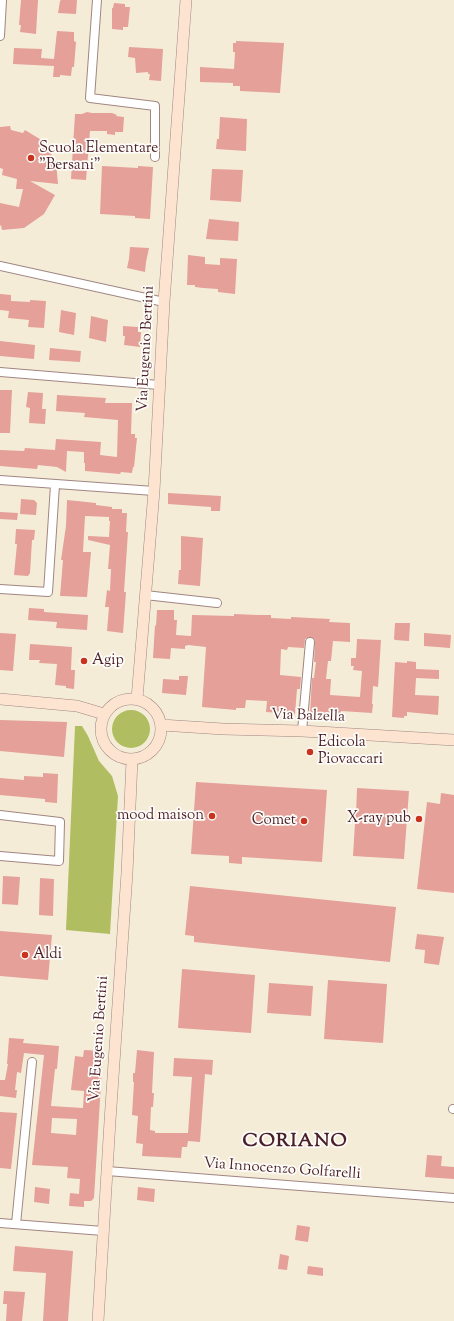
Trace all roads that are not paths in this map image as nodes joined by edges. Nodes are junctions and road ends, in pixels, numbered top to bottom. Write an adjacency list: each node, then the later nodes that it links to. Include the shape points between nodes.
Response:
1 (2, 0): 4 (street)
2 (96, 0): 6 (street, via 90,98 155,106)
3 (186, 0): 8 (street, Via Eugenio Bertini)
4 (0, 22): 5 (street)
5 (0, 36)
6 (155, 157)
7 (0, 266): 8 (street)
8 (164, 302): 10 (street, Via Eugenio Bertini)
9 (0, 372): 10 (street)
10 (159, 385): 13 (street, Via Eugenio Bertini)
11 (0, 480): 12 (street)
12 (55, 484): 13 (street); 14 (street, via 48,592)
13 (154, 491): 15 (street, Via Eugenio Bertini)
14 (0, 589)
15 (145, 594): 16 (street); 19 (street, Via Eugenio Bertini)
16 (217, 603)
17 (310, 642): 22 (street)
18 (0, 699): 20 (street, via 77,706)
19 (136, 699): 20 (street, via 118,702); 21 (street, via 153,708)
20 (104, 714): 24 (street, via 101,735 105,745 121,759)
21 (161, 725): 22 (street, Via Balzella); 24 (street, via 158,745 151,753)
22 (302, 731): 23 (street, Via Balzella)
23 (454, 740)
24 (132, 760): 28 (street, Via Eugenio Bertini)
25 (0, 814): 26 (street, via 60,822 59,861)
26 (0, 856)
27 (32, 1062): 31 (street)
28 (107, 1171): 29 (street, Via Innocenzo Golfarelli); 32 (street, Via Eugenio Bertini)
29 (454, 1198)
30 (0, 1223): 31 (street)
31 (16, 1224): 32 (street)
32 (103, 1231): 33 (street, Via Eugenio Bertini)
33 (98, 1321)

